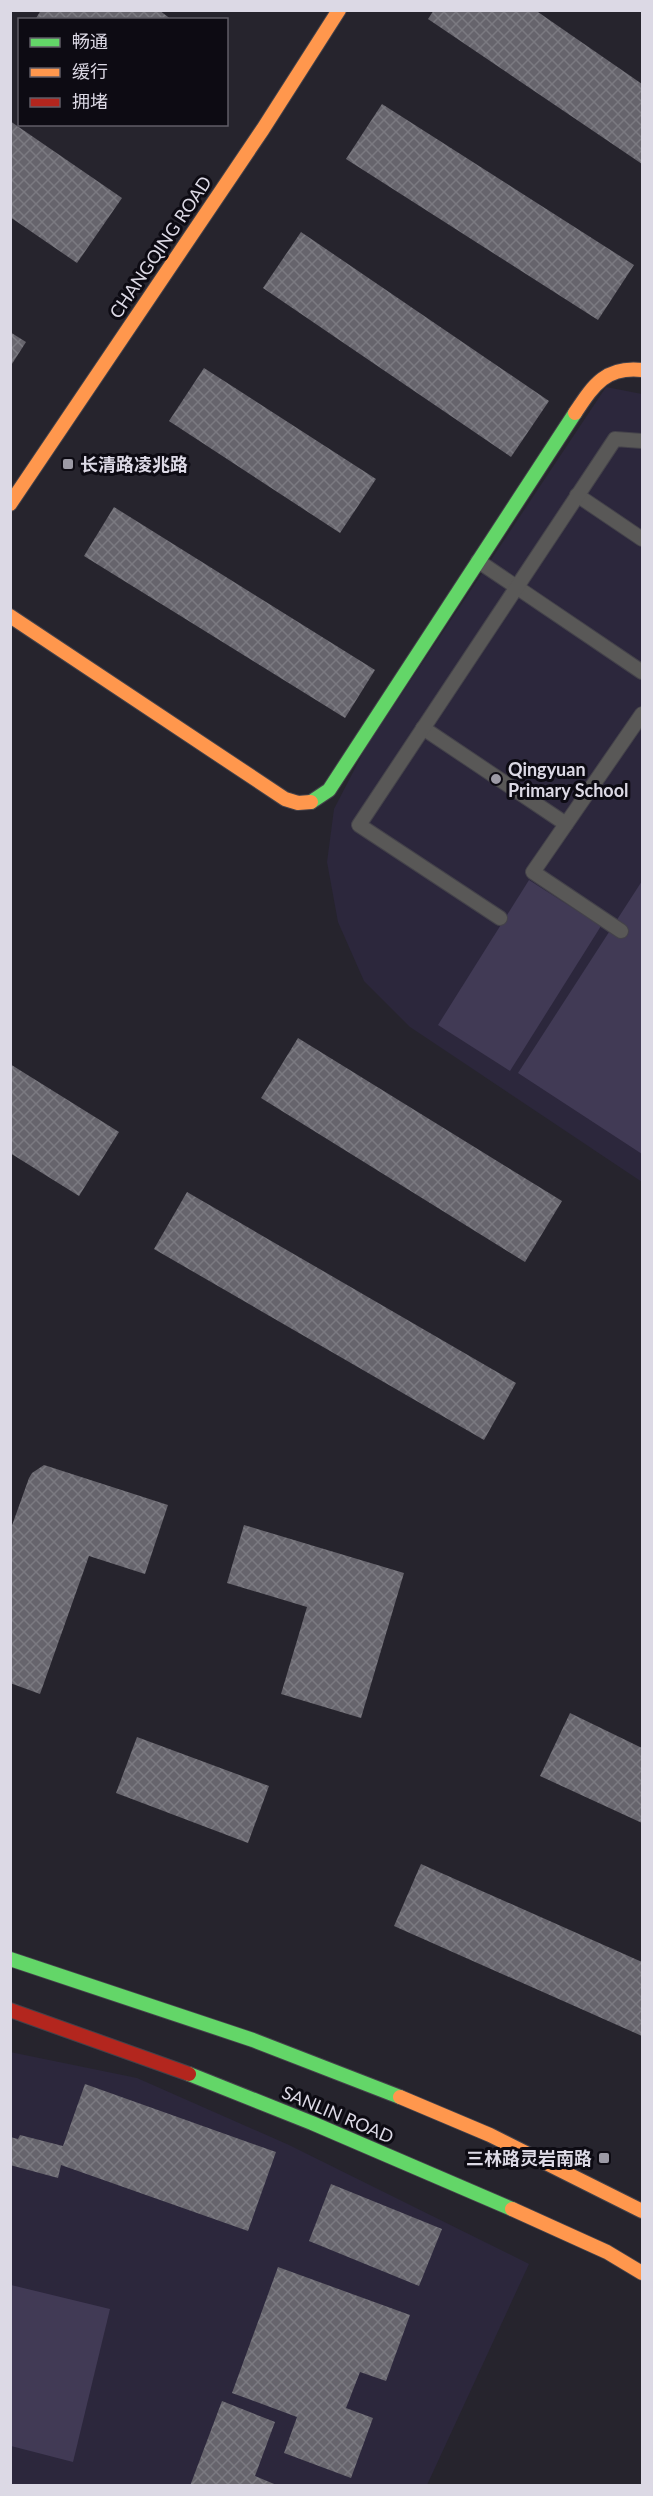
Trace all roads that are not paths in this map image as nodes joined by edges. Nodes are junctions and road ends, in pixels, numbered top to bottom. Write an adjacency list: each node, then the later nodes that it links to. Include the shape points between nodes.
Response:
1 (339, 10): 5 (main road, CHANGQING ROAD)
2 (642, 370): 7 (main road, via 629,368 607,374 594,385)
3 (642, 441): 4 (lane, via 615,439)
4 (577, 495): 6 (lane); 8 (lane)
5 (10, 504)
6 (642, 539)
7 (478, 561): 8 (lane); 9 (main road, via 329,790 318,801 302,805 285,800)
8 (516, 587): 10 (lane); 12 (lane)
9 (10, 616)
10 (642, 672)
11 (642, 714): 13 (lane)
12 (423, 728): 14 (lane); 15 (lane, via 359,825)
13 (638, 731): 14 (lane)
14 (566, 824): 16 (lane, via 533,872)
15 (500, 918)
16 (621, 932)
17 (10, 1959): 19 (main road, SANLIN ROAD, via 112,1991 384,2088 582,2178)
18 (10, 2010): 20 (main road, SANLIN ROAD, via 93,2037 336,2131 607,2252)
19 (642, 2211)
20 (642, 2273)

